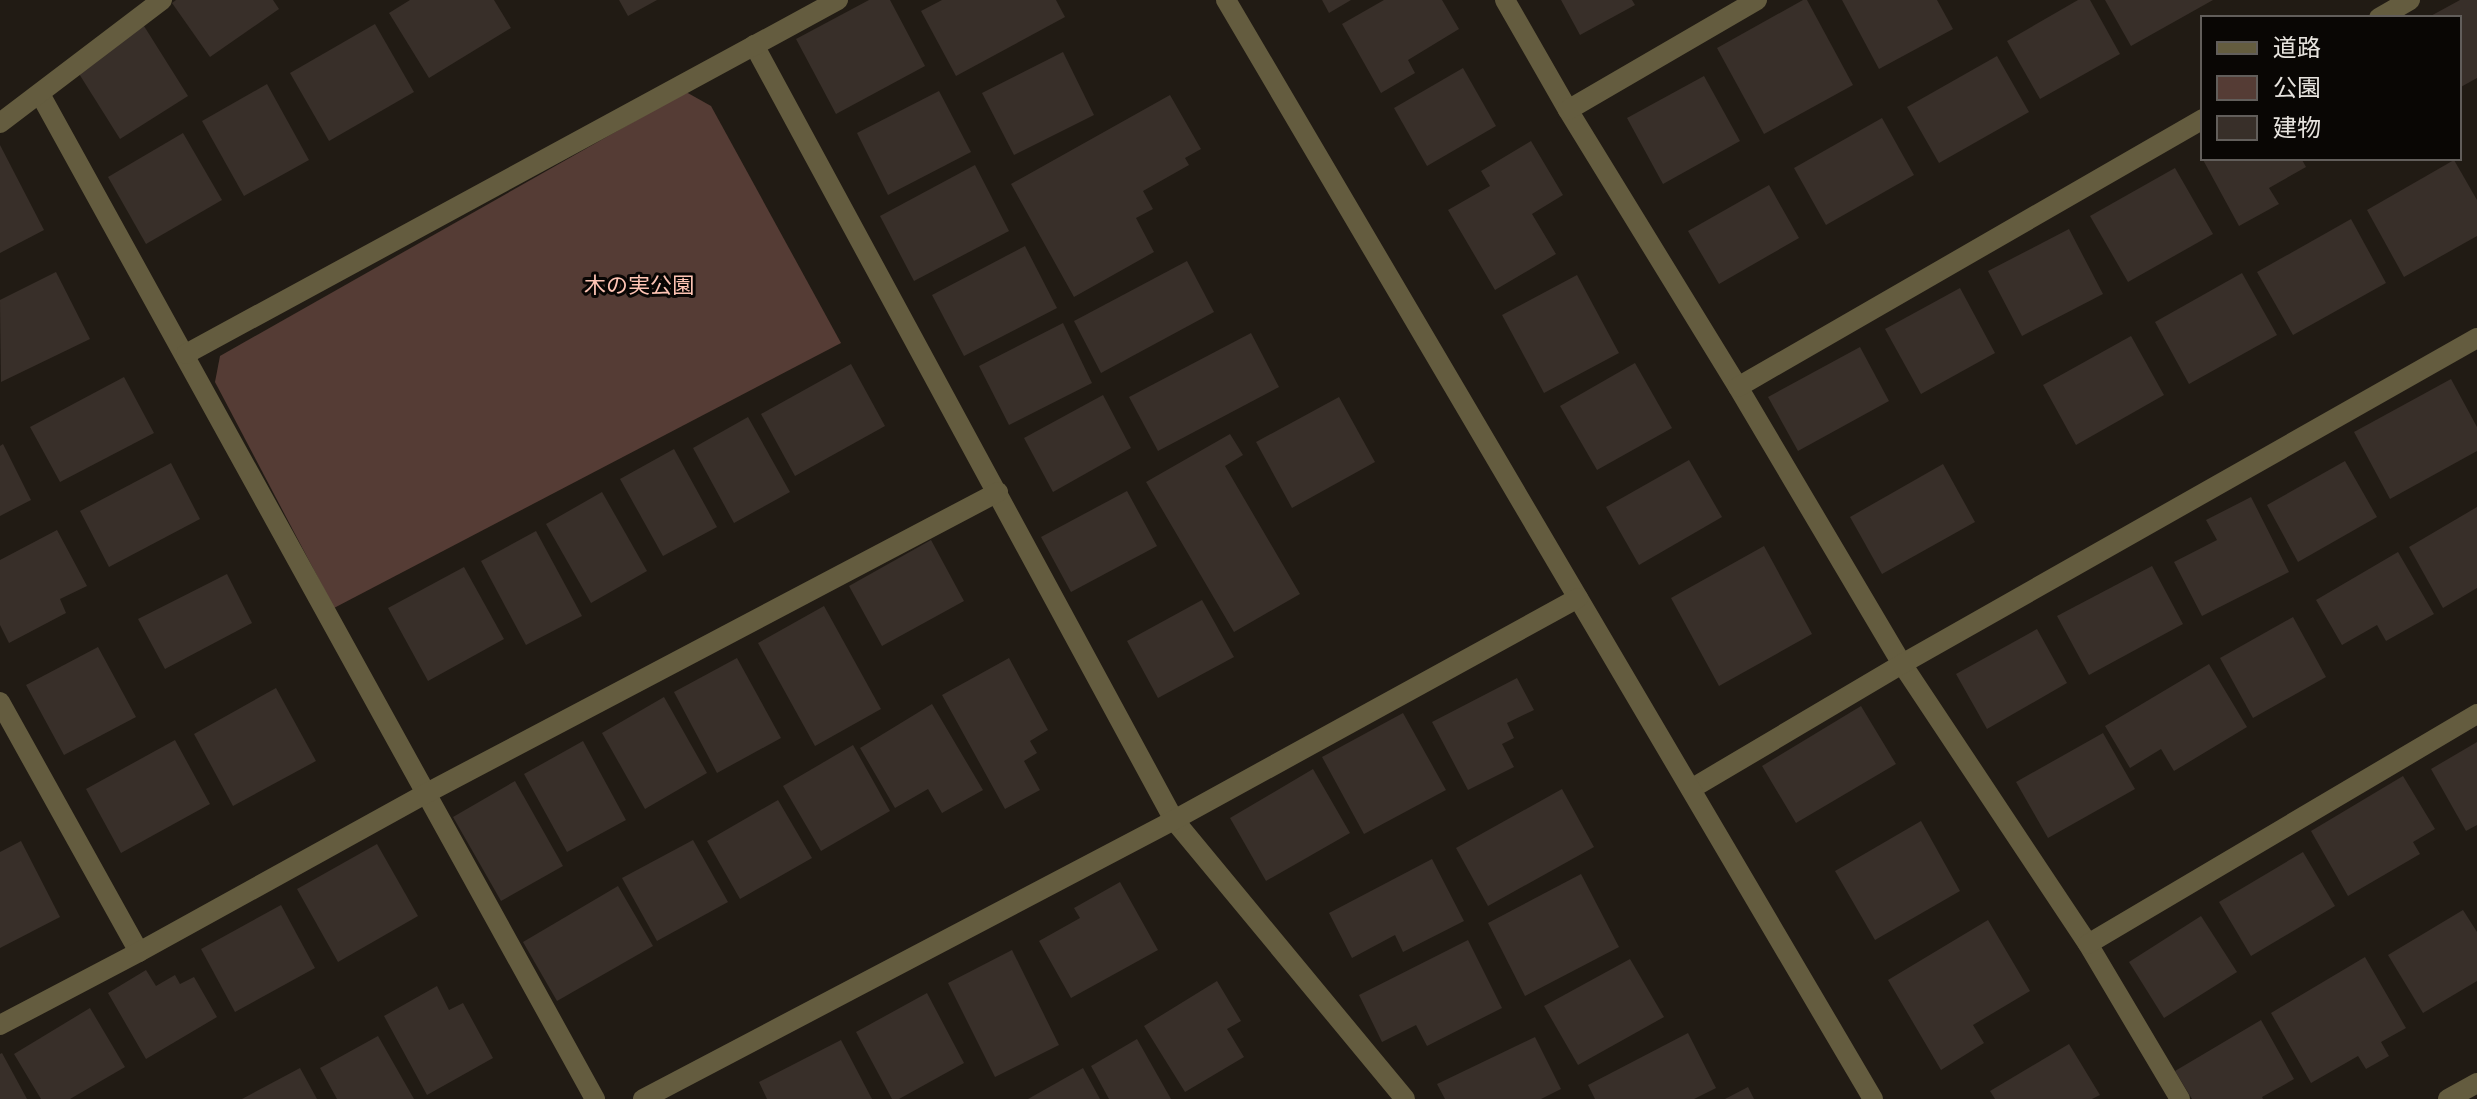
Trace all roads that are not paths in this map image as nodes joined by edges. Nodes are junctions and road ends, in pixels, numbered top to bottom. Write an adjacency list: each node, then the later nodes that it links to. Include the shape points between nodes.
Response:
1 (162, 0): 9 (street)
2 (838, 0): 8 (street)
3 (1226, 0): 17 (street)
4 (1505, 0): 10 (street)
5 (1757, 0): 10 (street)
6 (2410, 0): 7 (street)
7 (2382, 16)
8 (754, 45): 14 (street); 16 (street)
9 (40, 94): 12 (street); 14 (street)
10 (1568, 110): 15 (street)
11 (2201, 120): 15 (street)
12 (0, 123)
13 (2477, 338): 18 (street)
14 (186, 354): 22 (street)
15 (1738, 387): 18 (street)
16 (998, 492): 22 (street); 23 (street)
17 (1578, 598): 21 (street); 23 (street)
18 (1902, 664): 21 (street); 24 (street)
19 (0, 702): 25 (street)
20 (2477, 714): 24 (street)
21 (1691, 789): 31 (street)
22 (425, 794): 25 (street); 28 (street)
23 (1174, 820): 29 (street); 30 (street)
24 (2088, 944): 32 (street)
25 (139, 952): 26 (street)
26 (0, 1025)
27 (2477, 1083): 33 (street)
28 (595, 1099)
29 (643, 1099)
30 (1405, 1099)
31 (1873, 1099)
32 (2180, 1099)
33 (2448, 1099)

